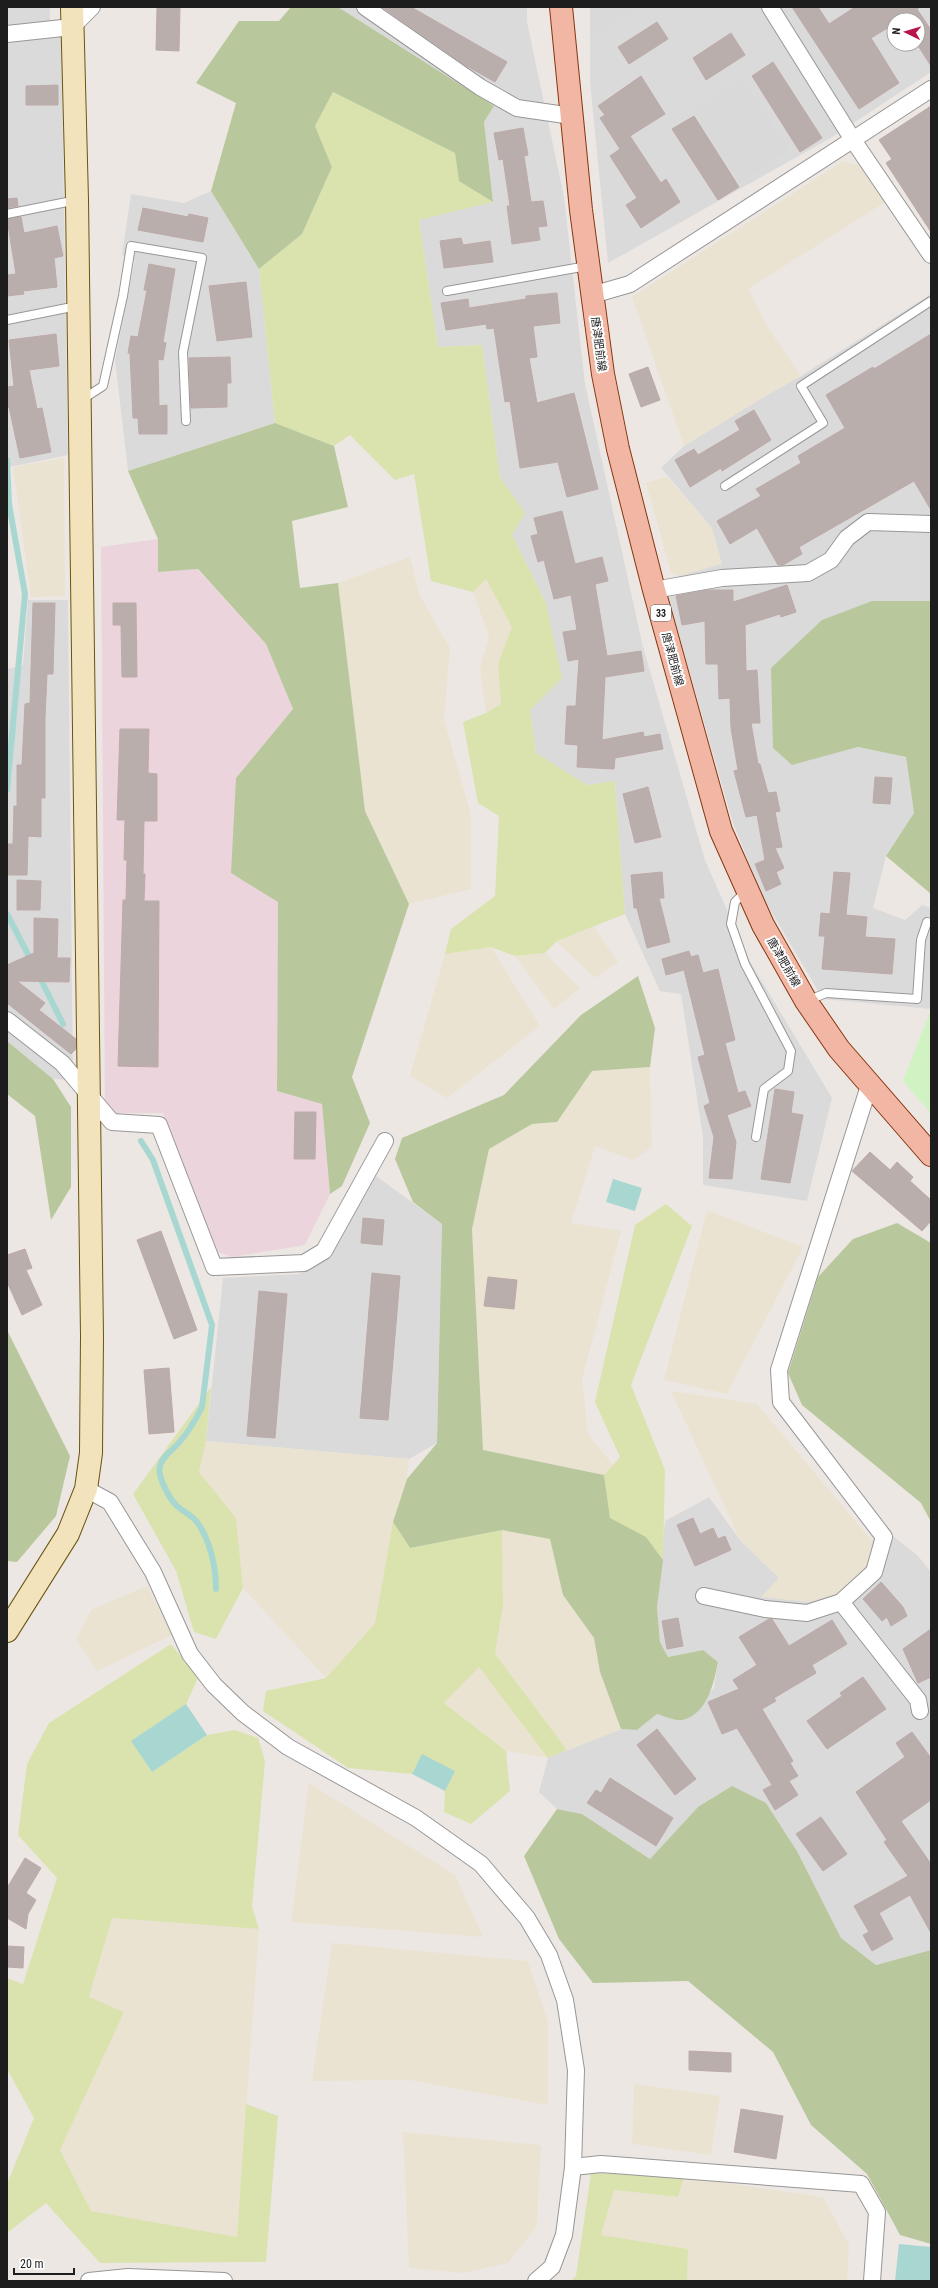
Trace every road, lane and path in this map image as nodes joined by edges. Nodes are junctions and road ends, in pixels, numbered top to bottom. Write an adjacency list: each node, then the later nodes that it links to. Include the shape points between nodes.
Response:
1 (92, 7): 5 (street)
2 (365, 7): 8 (street, via 480,87 517,108)
3 (561, 7): 8 (main road, 唐津肥前線 / 33)
4 (770, 7): 9 (street)
5 (72, 17): 6 (street); 10 (street)
6 (7, 34)
7 (931, 89): 9 (street)
8 (572, 116): 13 (main road, 唐津肥前線 / 33)
9 (853, 140): 12 (street); 15 (street, via 630,284)
10 (78, 200): 11 (lane); 17 (street)
11 (7, 214)
12 (931, 255)
13 (588, 266): 14 (lane); 15 (main road, 唐津肥前線 / 33)
14 (447, 292)
15 (592, 295): 23 (main road, 唐津肥前線 / 33, via 603,374 618,449)
16 (931, 301): 21 (lane, via 801,386 823,423)
17 (79, 306): 18 (lane); 19 (street)
18 (7, 320)
19 (80, 401): 20 (lane, via 103,386 131,246 202,258 183,352); 29 (street)
20 (186, 421)
21 (725, 486)
22 (931, 524): 23 (street, via 868,522 847,538 831,560 808,573 722,578)
23 (654, 590): 24 (main road, 唐津肥前線 / 33, via 721,831)
24 (746, 891): 26 (main road, 唐津肥前線 / 33); 30 (lane, via 735,902 731,924 744,964 791,1051 788,1070 764,1089)
25 (931, 923): 26 (lane, via 927,922 921,940 917,999 826,992)
26 (806, 1001): 28 (main road, 唐津肥前線 / 33, via 839,1049)
27 (7, 1020): 29 (street, via 62,1063)
28 (869, 1086): 32 (main road, 唐津肥前線 / 33); 35 (street, via 779,1370 781,1402 884,1537 874,1572)
29 (88, 1096): 31 (street, via 112,1122 160,1125 214,1267 304,1263 324,1251); 33 (street, via 92,1408 91,1453)
30 (756, 1137)
31 (386, 1141)
32 (931, 1155)
33 (86, 1489): 36 (street, via 68,1534); 38 (street, via 110,1502 153,1572 190,1654 214,1685 243,1713 288,1747 416,1818 481,1864 527,1918 549,1955 565,2000 576,2070)
34 (704, 1596): 35 (street, via 765,1609 808,1613)
35 (842, 1602): 37 (street, via 918,1700)
36 (7, 1631)
37 (920, 1711)
38 (573, 2168): 41 (street, via 564,2235 552,2267); 42 (street, via 601,2164 861,2184 877,2212)
39 (89, 2281): 40 (street, via 128,2277)
40 (224, 2281)
41 (536, 2281)
42 (872, 2281)

